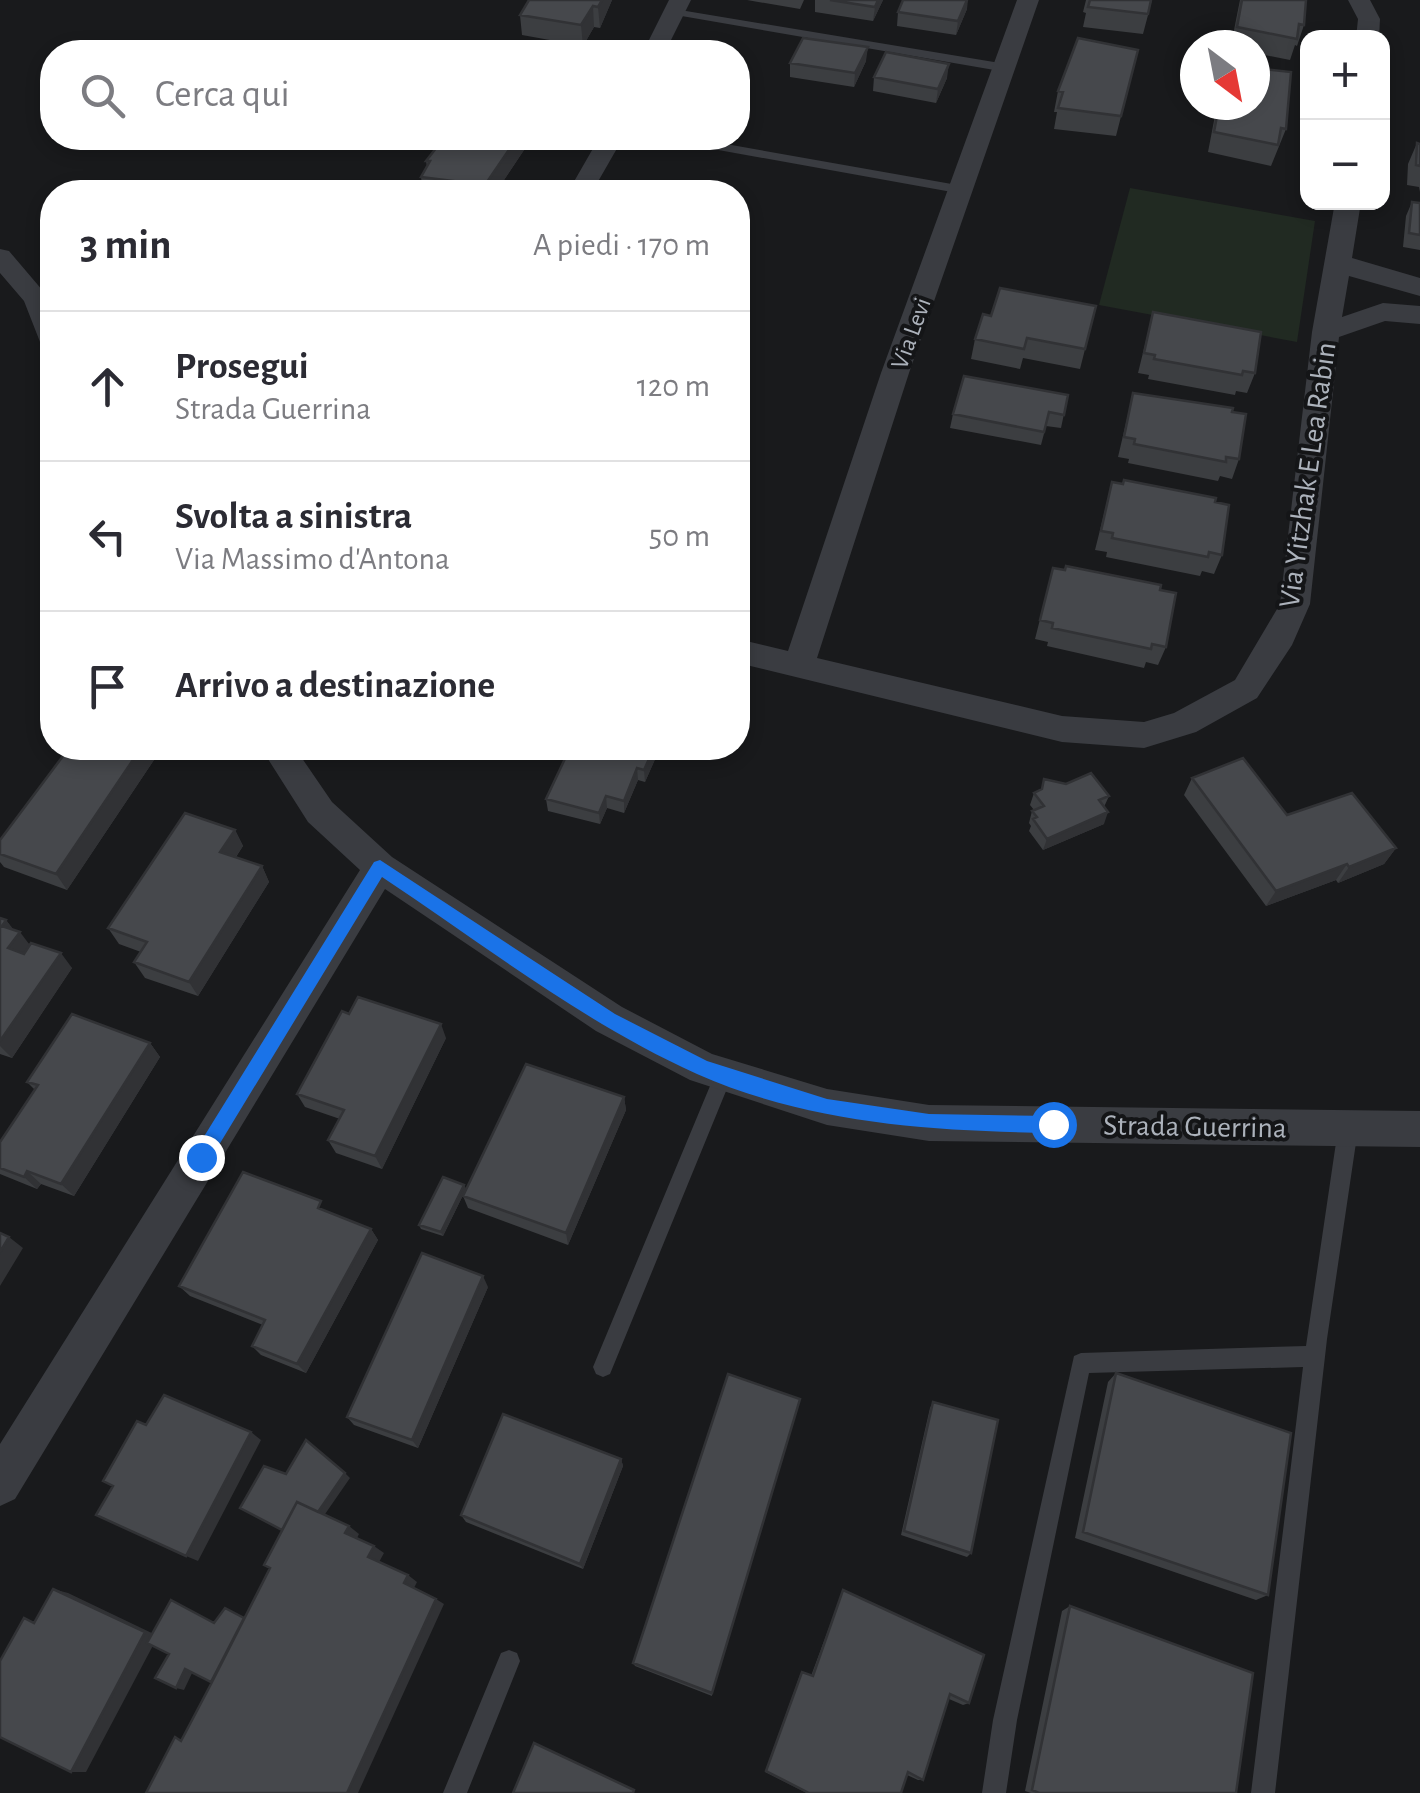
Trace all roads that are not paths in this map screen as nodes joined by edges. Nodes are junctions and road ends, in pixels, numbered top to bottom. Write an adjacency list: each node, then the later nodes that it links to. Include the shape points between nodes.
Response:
1 (1028, 0): 6 (street, Via Levi)
2 (1359, 0): 4 (street)
3 (677, 6): 5 (street); 6 (lane)
4 (1368, 30)
5 (660, 40)
6 (1006, 68): 10 (street, Via Levi)
7 (603, 150): 9 (street)
8 (741, 150): 10 (lane)
9 (587, 180)
10 (963, 190): 19 (street, Via Levi)
11 (1347, 210): 13 (street, Via Yitzhak E Lea Rabin)
12 (0, 257): 15 (street)
13 (1340, 263): 14 (street); 17 (street, Via Yitzhak E Lea Rabin)
14 (1420, 288)
15 (40, 309)
16 (1420, 315): 17 (street, via 1383,312)
17 (1326, 332): 19 (street, Via Yitzhak E Lea Rabin, via 1295,604 1246,689 1218,707 1144,735 1104,734)
18 (750, 654): 19 (street, Via Yitzhak E Lea Rabin)
19 (798, 668)
20 (286, 760): 21 (street, Strada Guerrina, via 320,812)
21 (380, 867): 22 (street, Strada Guerrina, via 609,1019); 27 (street)
22 (724, 1074): 24 (street, Strada Guerrina, via 827,1107 929,1122); 26 (lane)
23 (1411, 1126): 24 (street, Strada Guerrina)
24 (1348, 1128): 25 (lane)
25 (1315, 1356): 30 (lane, via 1081,1363); 31 (lane)
26 (603, 1366)
27 (0, 1484)
28 (509, 1661): 29 (lane)
29 (455, 1793)
30 (994, 1793)
31 (1263, 1793)

